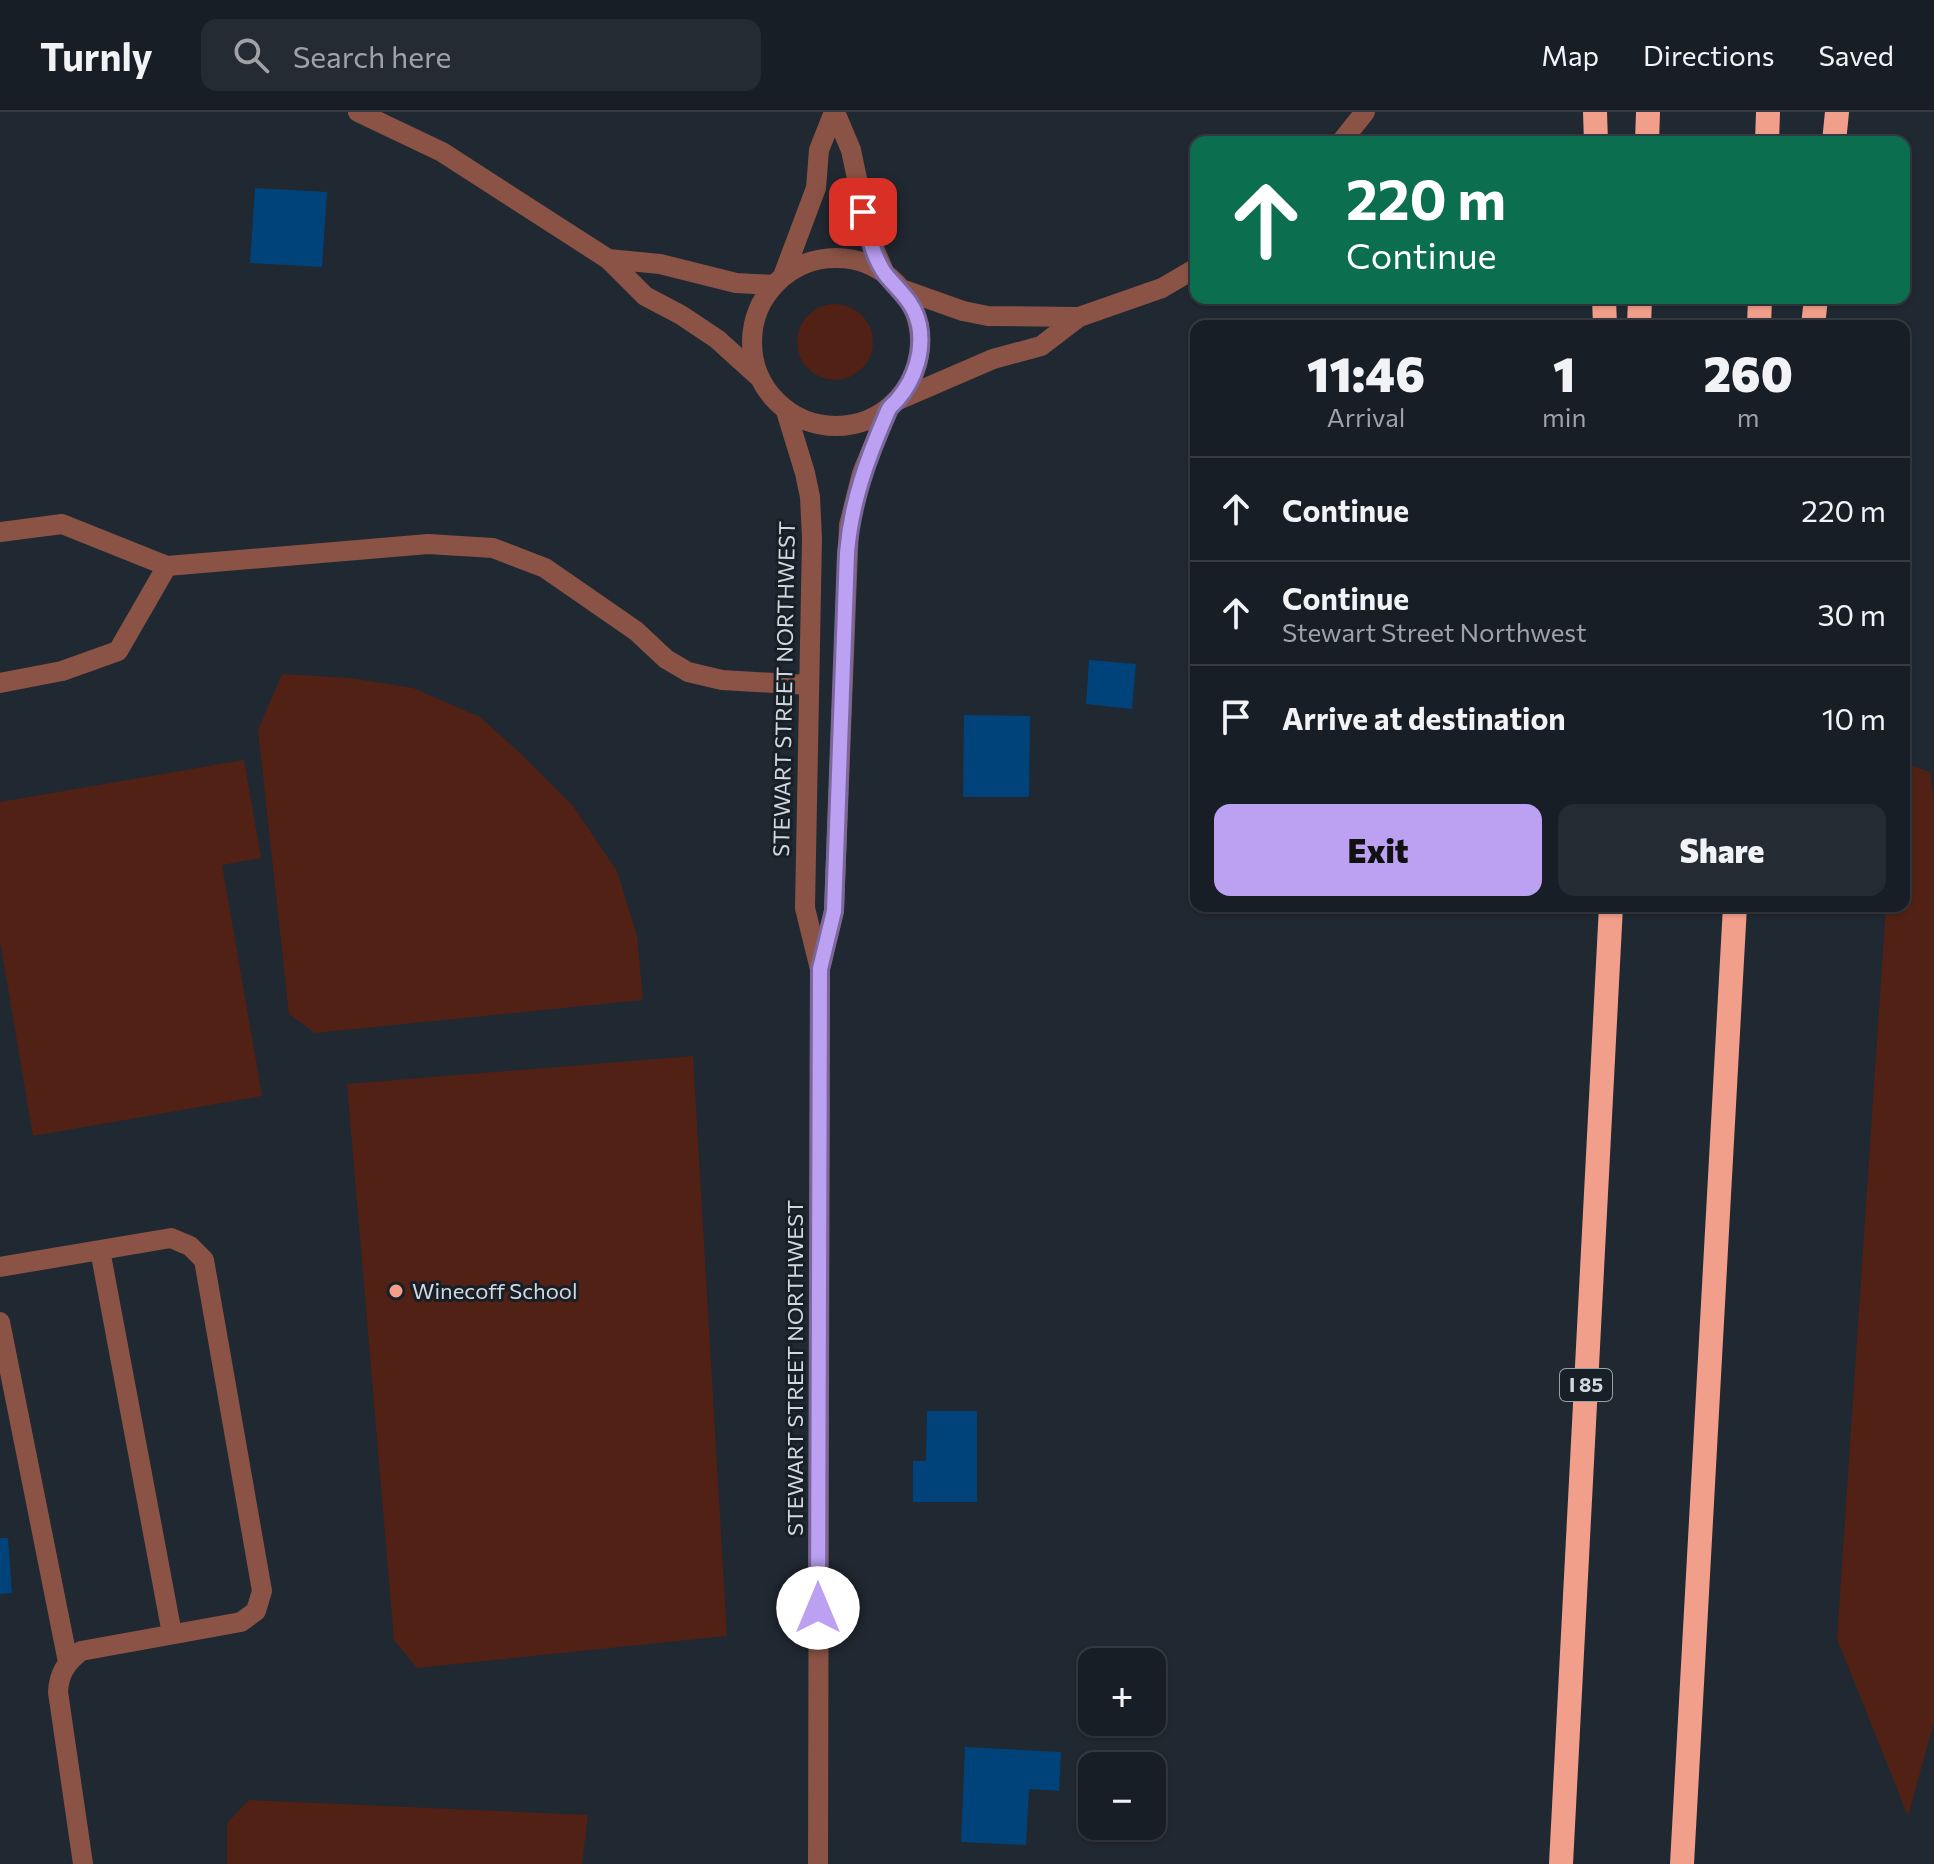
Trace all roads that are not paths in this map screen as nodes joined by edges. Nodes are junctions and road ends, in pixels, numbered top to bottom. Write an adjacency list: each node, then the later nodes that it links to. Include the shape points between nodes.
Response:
1 (358, 112): 13 (street, via 442,152)
2 (834, 112): 15 (street, via 851,150 869,236); 16 (street, via 819,150 816,188)
3 (1365, 112): 8 (street)
4 (1595, 112): 9 (highway)
5 (1648, 112): 10 (highway)
6 (1768, 112): 11 (highway)
7 (1837, 112): 12 (highway)
8 (1346, 136)
9 (1596, 136)
10 (1647, 136)
11 (1767, 136)
12 (1835, 136)
13 (608, 259): 16 (street, via 660,264 736,283); 19 (street, via 645,296 717,339)
14 (1190, 272): 18 (street, via 1162,288)
15 (885, 274): 16 (street, via 866,263 823,259); 17 (street)
16 (778, 281): 19 (street, via 762,301 751,338)
17 (901, 289): 18 (street, via 988,316); 20 (street, via 915,315 920,345 909,383)
18 (1079, 317): 20 (street, via 1041,346 993,359)
19 (759, 377): 21 (street)
20 (893, 404): 21 (street, via 849,426 806,421); 29 (street, STEWART STREET NORTHWEST, via 862,473 849,525 834,911)
21 (786, 411): 25 (street, STEWART STREET NORTHWEST, via 810,497)
22 (0, 532): 23 (street, via 62,524)
23 (167, 566): 24 (street, via 118,651 62,671); 25 (street, via 428,544 493,548 545,568 688,672 722,680)
24 (0, 683)
25 (809, 685): 29 (street, STEWART STREET NORTHWEST, via 805,908)
26 (1611, 912): 38 (highway, I 85)
27 (1735, 912): 30 (highway)
28 (1744, 912): 30 (highway)
29 (820, 969): 37 (street, STEWART STREET NORTHWEST)
30 (1730, 1043): 39 (highway)
31 (100, 1250): 32 (street); 34 (street); 34 (street, via 171,1238 204,1260 262,1591 256,1611 241,1622)
32 (0, 1267)
33 (0, 1322): 35 (street)
34 (172, 1634): 35 (street, via 81,1651)
35 (68, 1662): 36 (street, via 58,1692)
36 (83, 1864)
37 (818, 1864)
38 (1561, 1864)
39 (1682, 1864)

